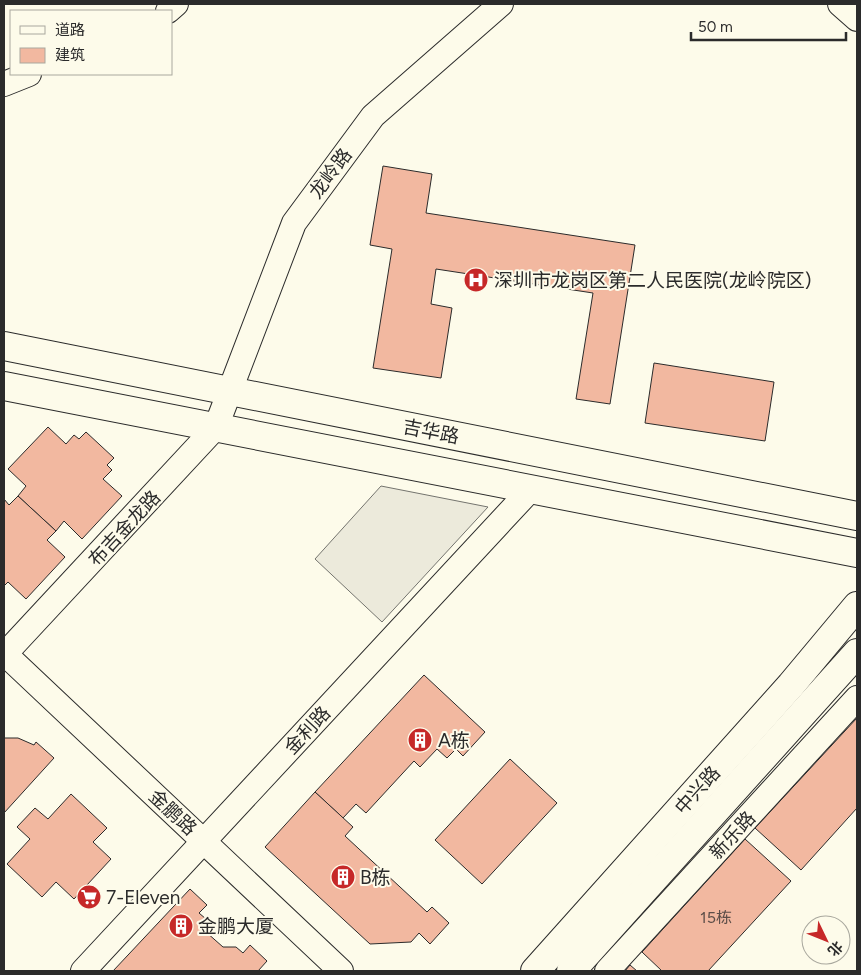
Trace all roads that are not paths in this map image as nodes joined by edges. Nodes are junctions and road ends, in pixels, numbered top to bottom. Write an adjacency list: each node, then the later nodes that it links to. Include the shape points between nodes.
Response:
1 (501, 4): 8 (street, 龙岭路, via 373,116 294,223)
2 (840, 4): 3 (street)
3 (857, 19)
4 (26, 75): 5 (street)
5 (4, 84)
6 (4, 346): 8 (main road, 吉华路)
7 (4, 386): 9 (main road, 吉华路)
8 (230, 391): 9 (street, 布吉金龙路); 11 (main road, 吉华路)
9 (216, 427): 10 (main road, 吉华路); 15 (street, 布吉金龙路)
10 (531, 489): 12 (main road, 吉华路); 17 (street, 金利路)
11 (857, 516)
12 (857, 553)
13 (857, 606): 20 (main road, 中兴路, via 791,685)
14 (857, 653): 21 (main road, 中兴路)
15 (4, 654): 17 (street, 金鹏路)
16 (857, 698): 22 (street, 新乐路)
17 (204, 841): 18 (street, 金利路); 19 (street, 金鹏路)
18 (83, 971)
19 (341, 971)
20 (535, 971)
21 (571, 971)
22 (607, 971)

